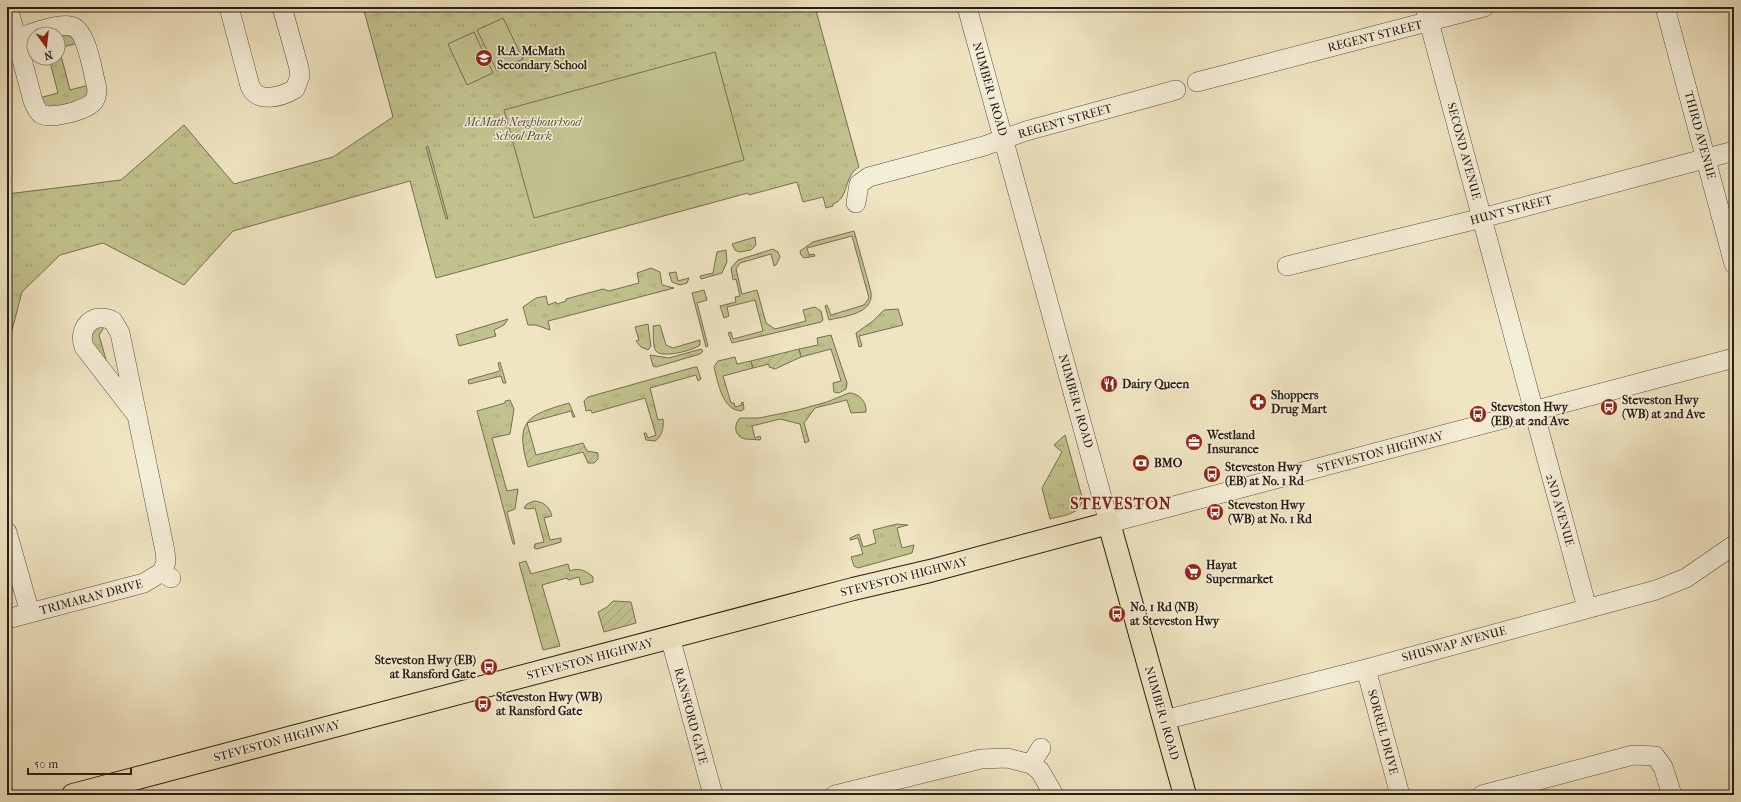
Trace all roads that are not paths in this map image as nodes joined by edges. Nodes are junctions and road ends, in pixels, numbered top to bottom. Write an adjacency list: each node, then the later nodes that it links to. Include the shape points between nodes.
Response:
1 (8, 7): 8 (street)
2 (229, 7): 3 (street, via 252,92 265,98 295,89 300,76)
3 (282, 7)
4 (967, 7): 11 (street, NUMBER 1 ROAD)
5 (1484, 7): 7 (street, REGENT STREET)
6 (1665, 7): 13 (street, THIRD AVENUE)
7 (1428, 15): 9 (street, REGENT STREET); 15 (street, SECOND AVENUE)
8 (17, 38): 8 (street, via 33,101 40,113 44,116 54,116 86,108 94,102 97,89 85,40 77,28 61,26)
9 (1197, 82)
10 (1176, 90): 11 (street, REGENT STREET)
11 (1004, 138): 14 (street, REGENT STREET, via 869,178 859,184); 21 (street, NUMBER 1 ROAD)
12 (1734, 151): 13 (street, HUNT STREET)
13 (1706, 158): 15 (street, HUNT STREET); 16 (street, THIRD AVENUE)
14 (856, 203)
15 (1482, 218): 17 (street, HUNT STREET); 19 (street, SECOND AVENUE)
16 (1734, 264)
17 (1287, 266)
18 (1734, 358): 19 (street, STEVESTON HIGHWAY)
19 (1533, 412): 21 (street, STEVESTON HIGHWAY); 24 (street, 2ND AVENUE)
20 (136, 413): 25 (street, TRIMARAN DRIVE, via 166,551 166,575)
21 (1109, 524): 27 (main road, STEVESTON HIGHWAY); 29 (main road, NUMBER 1 ROAD)
22 (7, 534): 25 (street)
23 (1734, 545): 24 (street, SHUSWAP AVENUE, via 1701,569 1672,584)
24 (1587, 608): 28 (street, SHUSWAP AVENUE)
25 (30, 613): 26 (street, TRIMARAN DRIVE)
26 (7, 619)
27 (670, 637): 32 (main road, STEVESTON HIGHWAY); 33 (street, RANSFORD GATE)
28 (1366, 669): 29 (street, SHUSWAP AVENUE); 37 (street, SORREL DRIVE)
29 (1164, 720): 36 (main road, NUMBER 1 ROAD)
30 (1040, 748): 31 (street)
31 (1030, 764): 34 (street, via 1007,758 981,759); 35 (street, via 1040,771)
32 (73, 795)
33 (713, 795)
34 (835, 795)
35 (1054, 795)
36 (1185, 795)
37 (1400, 795)
38 (1482, 795): 39 (street, via 1633,755 1655,756 1663,766)
39 (1672, 795)

